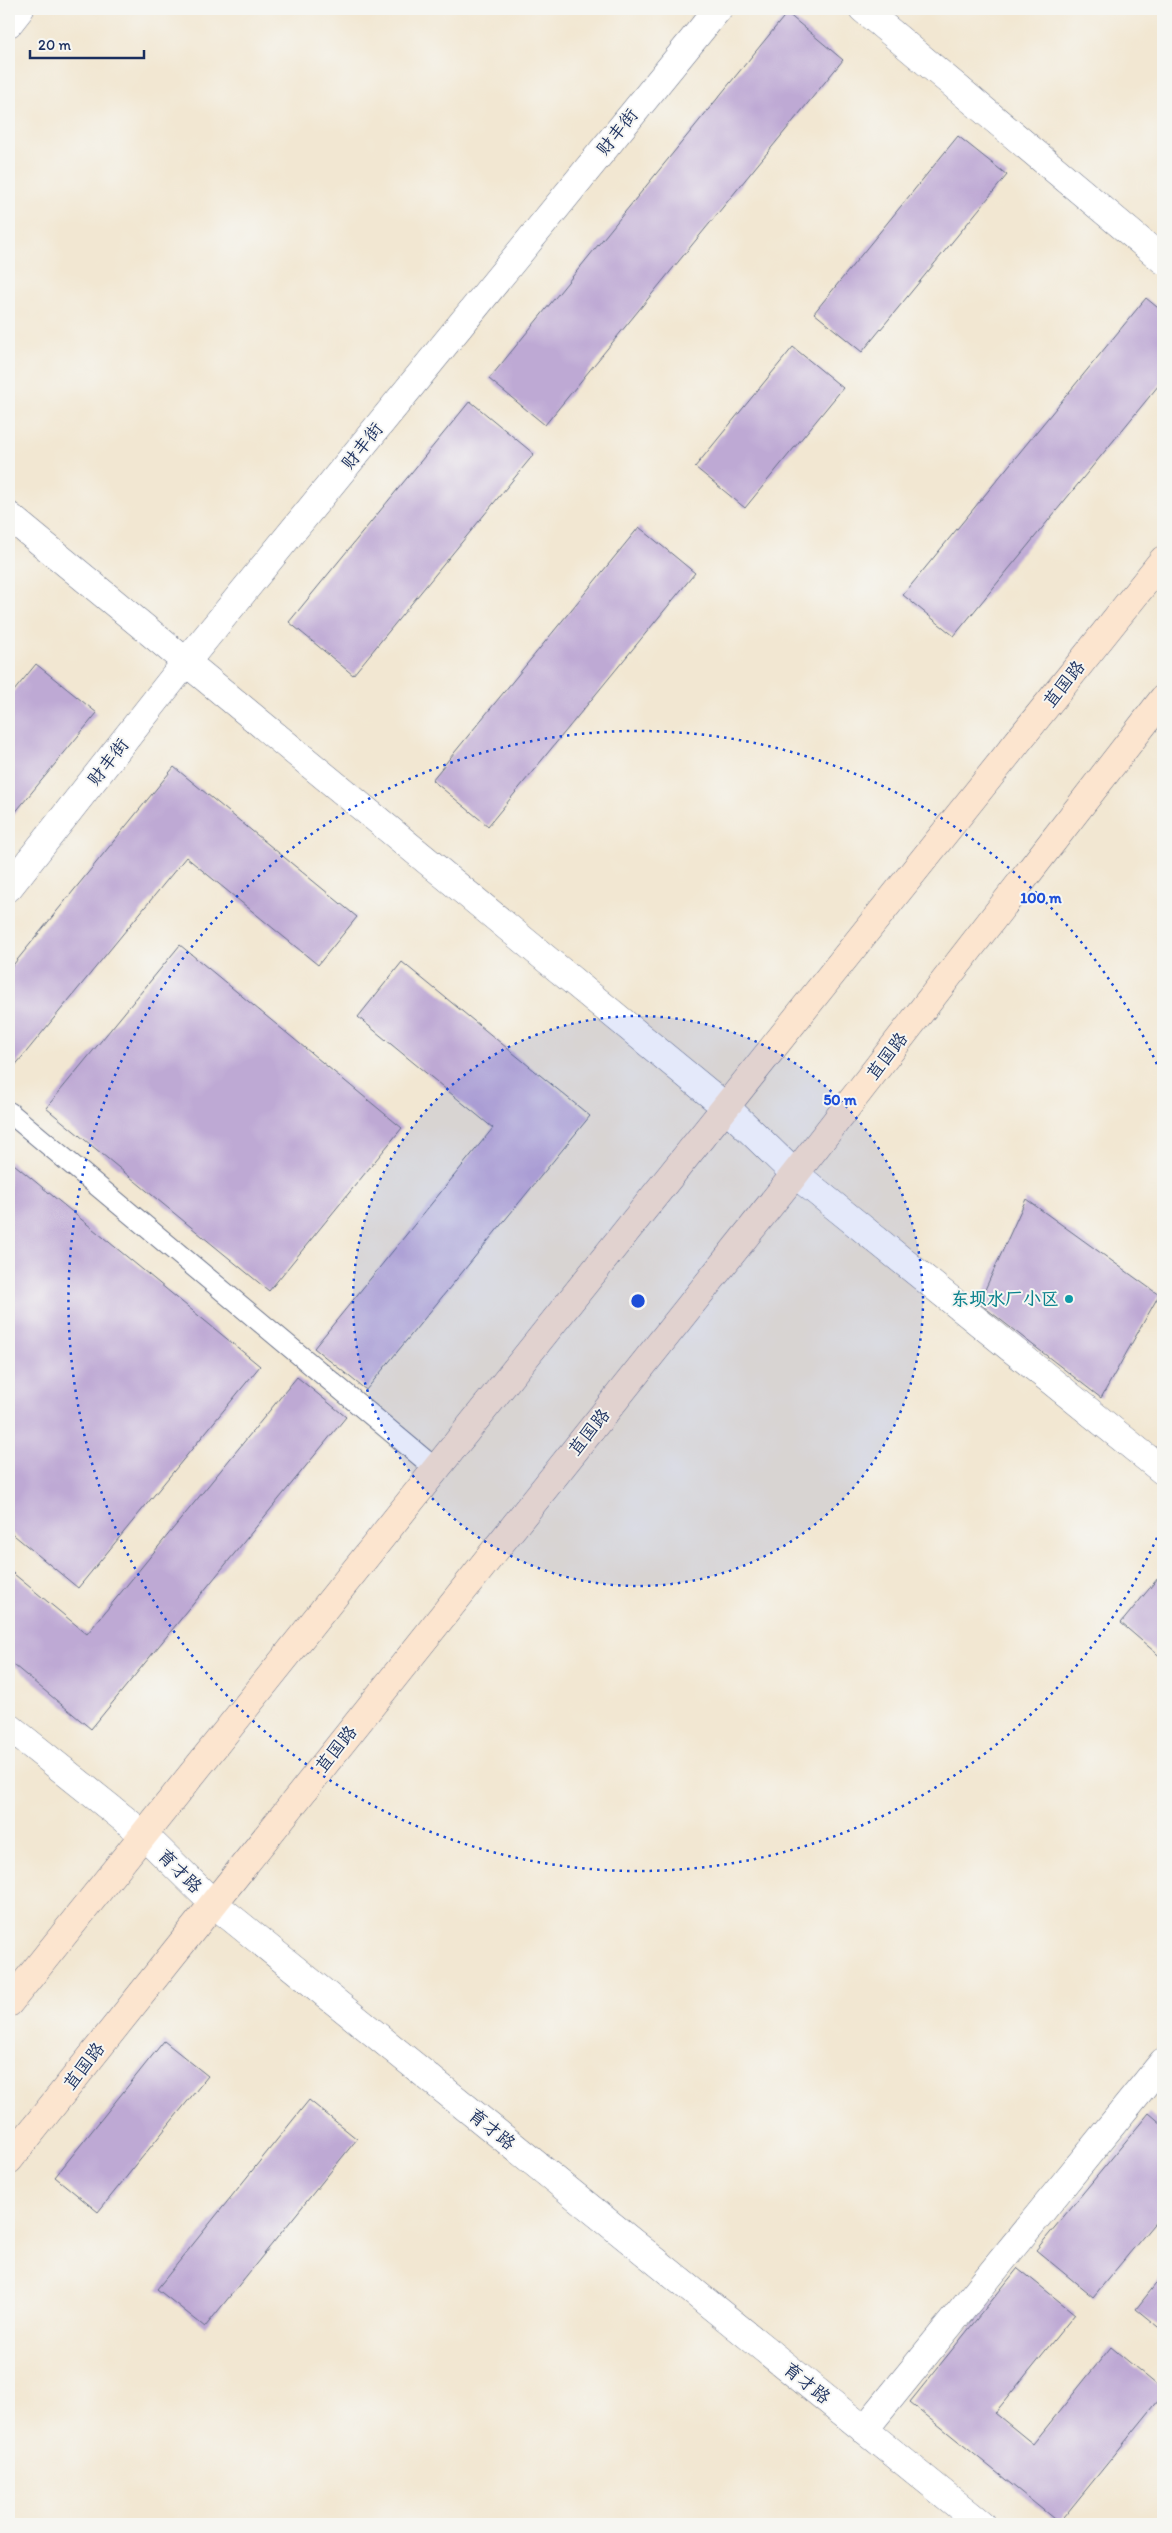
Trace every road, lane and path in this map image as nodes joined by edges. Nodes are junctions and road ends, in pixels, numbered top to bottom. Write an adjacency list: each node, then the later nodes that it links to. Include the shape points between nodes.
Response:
1 (20, 9): 4 (street)
2 (718, 9): 8 (street, 财丰街)
3 (863, 9): 5 (street)
4 (9, 22)
5 (1163, 260)
6 (9, 516): 8 (street)
7 (1163, 560): 11 (main road, 苴国路)
8 (186, 662): 10 (street, 财丰街); 11 (street)
9 (1163, 699): 13 (main road, 苴国路)
10 (9, 887)
11 (727, 1108): 13 (street); 14 (main road, 苴国路)
12 (9, 1112): 14 (lane)
13 (795, 1174): 15 (street); 18 (main road, 苴国路)
14 (437, 1470): 17 (main road, 苴国路)
15 (1163, 1472)
16 (9, 1727): 17 (street, 育才路)
17 (144, 1835): 18 (street, 育才路); 19 (main road, 苴国路)
18 (213, 1903): 21 (main road, 苴国路); 22 (street, 育才路)
19 (9, 2003)
20 (1163, 2062): 22 (street)
21 (9, 2160)
22 (864, 2430): 23 (street, 育才路)
23 (981, 2524)

